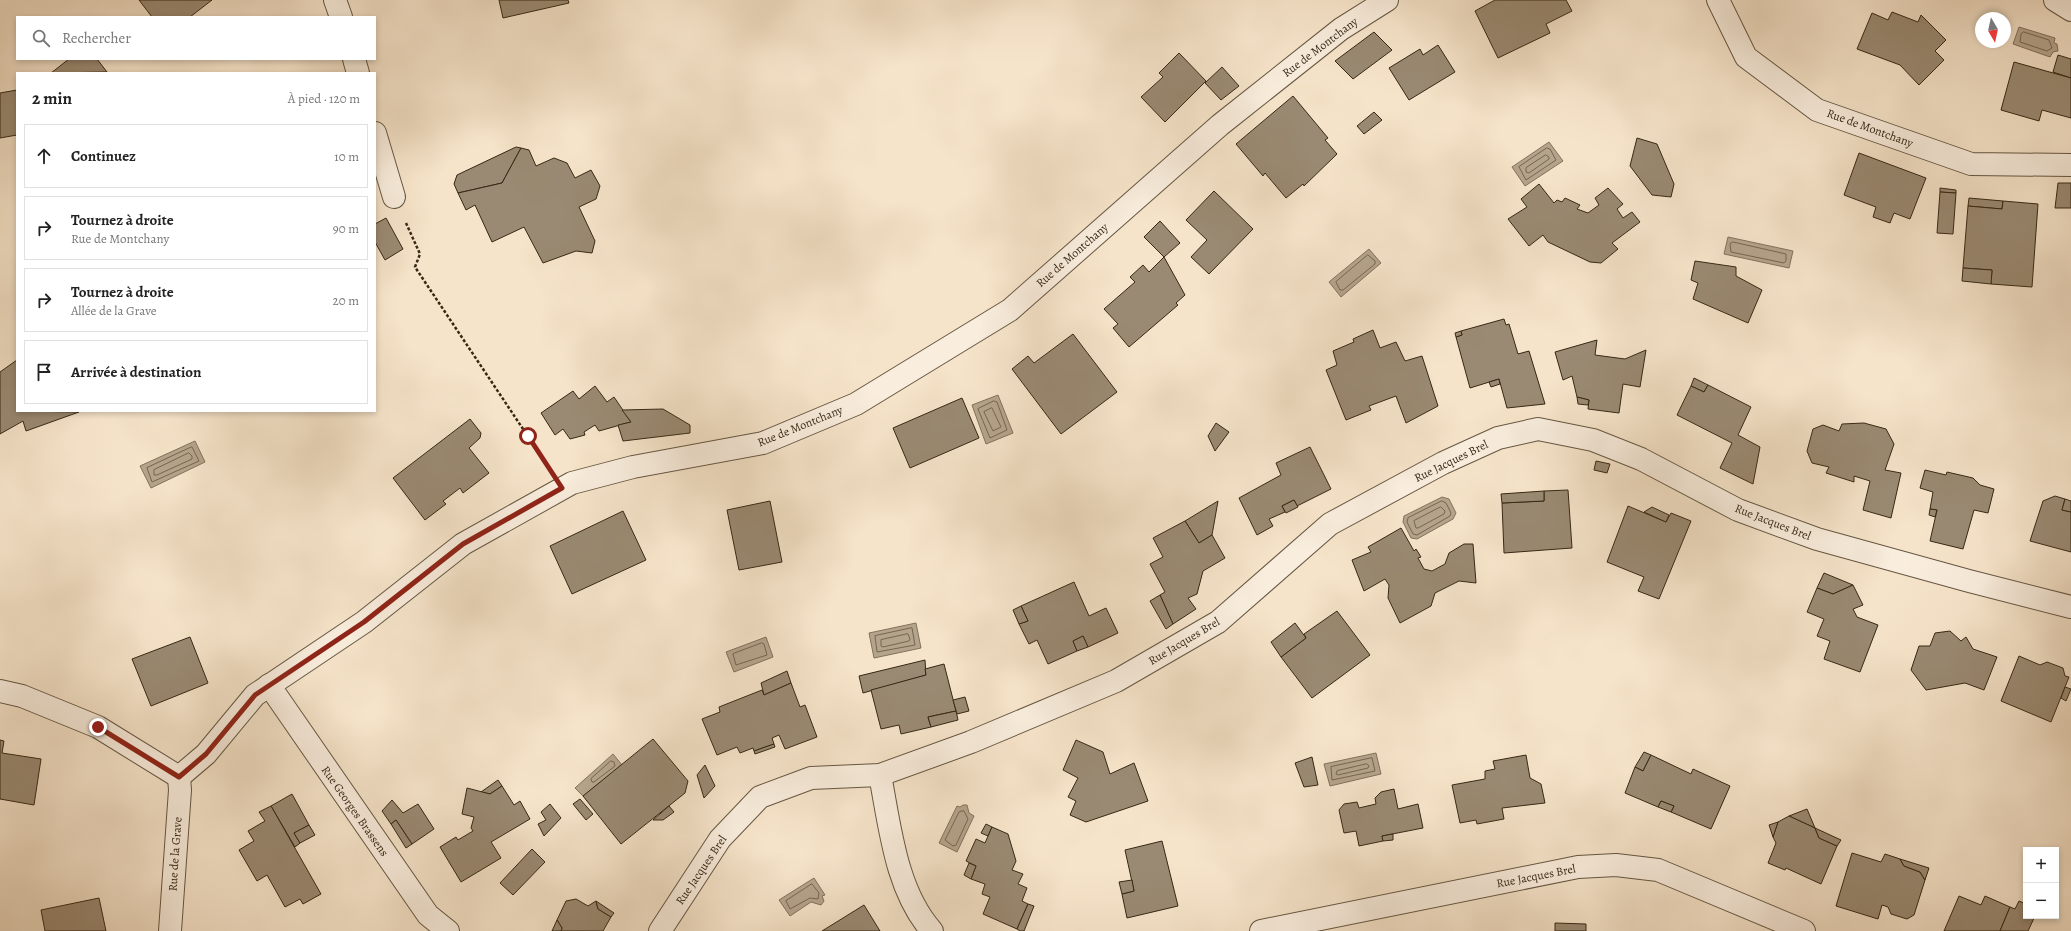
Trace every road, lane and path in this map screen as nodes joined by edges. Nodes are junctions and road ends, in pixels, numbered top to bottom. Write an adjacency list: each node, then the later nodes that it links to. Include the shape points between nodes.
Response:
1 (335, 0): 6 (street)
2 (1387, 0): 13 (street, Rue de Montchany, via 1341,29 1220,125 1010,310 856,404 763,443 633,466)
3 (1718, 0): 10 (street, Rue de Montchany, via 1746,57 1818,110 1971,164)
4 (2055, 0): 5 (street)
5 (2071, 10)
6 (341, 16)
7 (354, 60): 8 (street)
8 (358, 72)
9 (376, 136): 11 (street)
10 (2071, 165)
11 (394, 197)
12 (420, 254): 13 (path, via 415,267)
13 (562, 488): 15 (street, Rue de Montchany, via 463,544 364,622)
14 (2071, 607): 17 (street, Rue Jacques Brel, via 1817,539 1738,510 1641,459 1593,440 1538,429 1491,441 1443,463 1330,524 1218,622 1116,681 971,742)
15 (269, 685): 18 (street, Rue de Montchany, via 255,695 206,754); 20 (street, Rue Georges Brassens, via 428,915)
16 (0, 691): 18 (street, via 22,696 98,727)
17 (880, 776): 21 (street, Rue Jacques Brel, via 810,778 760,797 720,839); 22 (street, via 898,868 922,920)
18 (179, 777): 19 (street, Rue de la Grave)
19 (170, 931)
20 (448, 931)
21 (660, 931)
22 (932, 931)
23 (1261, 931): 24 (street, Rue Jacques Brel, via 1578,867 1616,865 1658,870)
24 (1804, 931)

